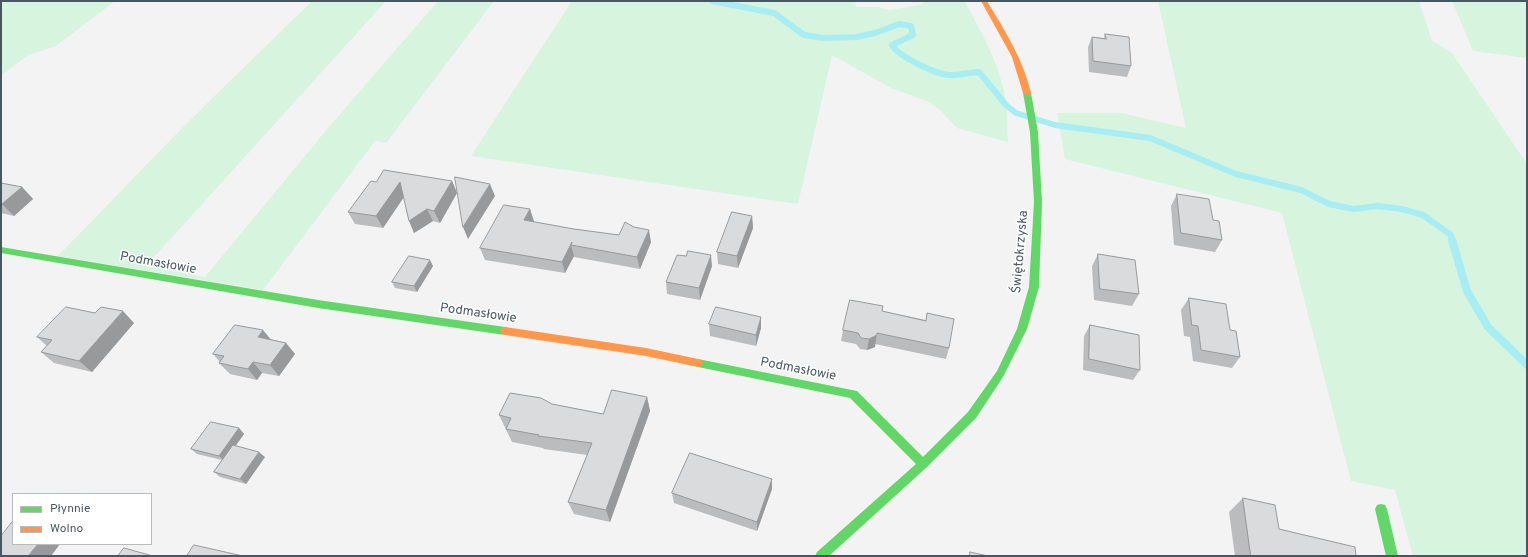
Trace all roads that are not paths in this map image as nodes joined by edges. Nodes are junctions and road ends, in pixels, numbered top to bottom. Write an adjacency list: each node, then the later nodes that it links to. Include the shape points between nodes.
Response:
1 (984, 1): 3 (street, Świętokrzyska, via 1012,49 1025,80 1034,132 1038,202 1034,287 1022,329 1000,374 972,415)
2 (1, 250): 3 (street, Podmasłowie, via 318,304 646,352 853,394)
3 (923, 464): 5 (street, Świętokrzyska)
4 (1380, 509): 6 (street)
5 (821, 556)
6 (1392, 556)

